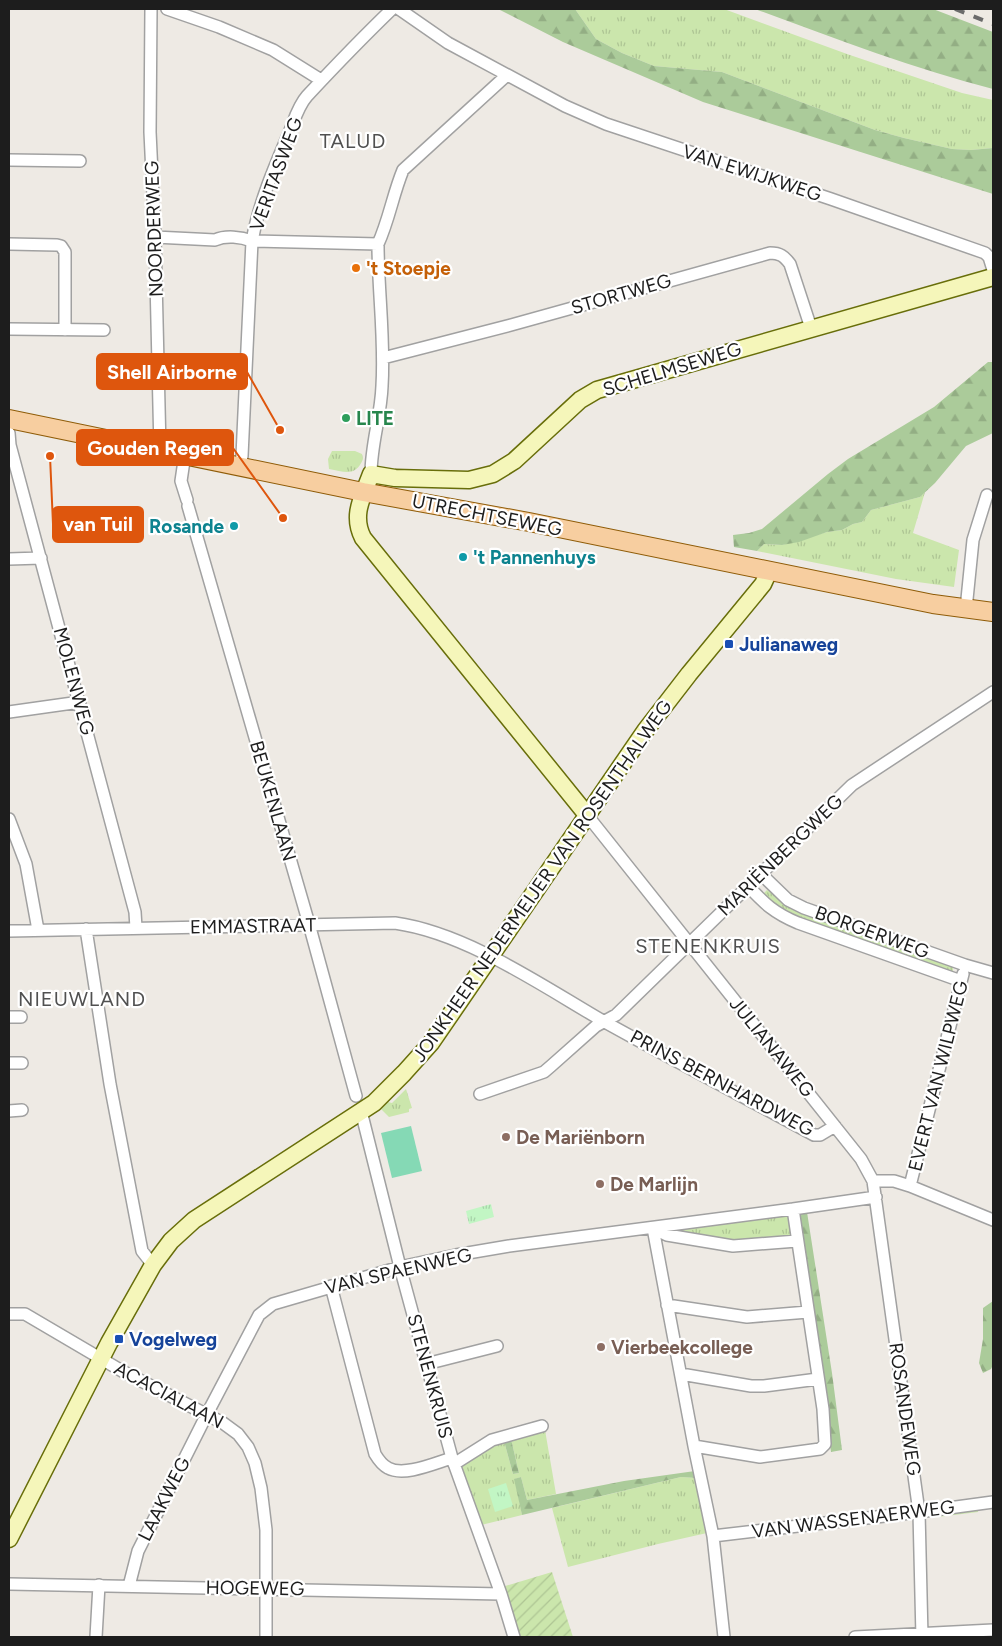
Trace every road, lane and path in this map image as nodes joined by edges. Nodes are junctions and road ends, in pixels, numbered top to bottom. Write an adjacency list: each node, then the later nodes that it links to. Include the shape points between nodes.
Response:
1 (151, 9): 9 (street, NOORDERWEG, via 150,132)
2 (167, 9): 6 (street, via 219,26 273,50)
3 (392, 9): 6 (street, VERITASWEG)
4 (399, 9): 5 (street, VAN EWIJKWEG, via 448,43)
5 (507, 75): 12 (street, via 403,170); 13 (street, VAN EWIJKWEG, via 606,124 985,253)
6 (321, 80): 10 (street, VERITASWEG, via 298,111 268,185)
7 (9, 160): 8 (street)
8 (80, 161)
9 (155, 237): 10 (street, via 215,240 222,236); 21 (street, NOORDERWEG)
10 (252, 241): 12 (street); 23 (street, VERITASWEG)
11 (9, 244): 17 (street, via 57,245 64,249)
12 (378, 244): 19 (street)
13 (993, 270)
14 (993, 277): 15 (street, SCHELMSEWEG)
15 (811, 328): 19 (street, STORTWEG, via 790,264 786,257 770,253); 24 (street, SCHELMSEWEG, via 597,390 580,400 514,461 488,476 469,480 395,478)
16 (9, 329): 17 (street)
17 (65, 330): 18 (street)
18 (104, 330)
19 (383, 358): 24 (street, via 381,410)
20 (9, 424): 21 (main road, UTRECHTSEWEG); 27 (street, MOLENWEG, via 10,445)
21 (160, 449): 22 (main road, UTRECHTSEWEG)
22 (185, 454): 23 (main road, UTRECHTSEWEG); 39 (street, BEUKENLAAN, via 181,481)
23 (240, 466): 25 (main road, UTRECHTSEWEG)
24 (371, 474): 25 (street, JULIANAWEG)
25 (363, 492): 29 (main road, UTRECHTSEWEG); 35 (street, JULIANAWEG, via 358,517 363,538)
26 (988, 495): 30 (street, via 973,540)
27 (41, 558): 28 (street); 33 (street, MOLENWEG)
28 (9, 559)
29 (769, 571): 30 (main road, UTRECHTSEWEG); 35 (street, JONKHEER NEDERMEIJER VAN ROSENTHALWEG, via 763,584 645,731)
30 (966, 609): 31 (main road, UTRECHTSEWEG)
31 (993, 612)
32 (993, 692): 37 (street, MARIËNBERGWEG, via 852,785)
33 (80, 702): 34 (street); 40 (street, MOLENWEG, via 135,912)
34 (9, 712)
35 (587, 815): 44 (street, JULIANAWEG); 45 (street, JONKHEER NEDERMEIJER VAN ROSENTHALWEG)
36 (9, 819): 43 (street, via 26,864)
37 (760, 873): 38 (street, MARIËNBERGWEG); 46 (street, BORGERWEG, via 788,900 804,908)
38 (748, 886): 44 (street, MARIËNBERGWEG); 48 (street, BORGERWEG, via 768,907 798,924)
39 (309, 924): 40 (street, EMMASTRAAT); 45 (street, EMMASTRAAT, via 395,923 414,926); 55 (street, BEUKENLAAN)
40 (136, 928): 41 (street, EMMASTRAAT)
41 (86, 929): 43 (street, EMMASTRAAT); 66 (street, via 110,1084 140,1241 142,1250)
42 (9, 930): 43 (street, EMMASTRAAT)
43 (38, 930)
44 (689, 943): 51 (street, MARIËNBERGWEG); 58 (street, JULIANAWEG)
45 (490, 956): 51 (street, PRINS BERNHARDWEG); 55 (street, JONKHEER NEDERMEIJER VAN ROSENTHALWEG, via 426,1049 386,1093)
46 (965, 965): 47 (street, BORGERWEG); 48 (street, EVERT VAN WILPWEG)
47 (993, 973)
48 (961, 981): 60 (street, EVERT VAN WILPWEG)
49 (9, 1017): 50 (street)
50 (21, 1017)
51 (605, 1022): 54 (street, MARIËNBERGWEG, via 596,1026 544,1072); 58 (street, PRINS BERNHARDWEG, via 814,1135)
52 (9, 1063): 53 (street)
53 (22, 1063)
54 (480, 1094)
55 (359, 1104): 66 (street, JONKHEER NEDERMEIJER VAN ROSENTHALWEG, via 194,1220 171,1241); 67 (street, STENENKRUIS)
56 (22, 1110): 57 (street)
57 (9, 1111)
58 (835, 1126): 59 (street, PRINS BERNHARDWEG, via 861,1159)
59 (872, 1181): 60 (street, via 894,1181); 61 (street, ROSANDEWEG)
60 (910, 1186): 63 (street)
61 (876, 1197): 62 (street, VAN SPAENWEG); 82 (street, ROSANDEWEG)
62 (793, 1209): 64 (street, VAN SPAENWEG); 65 (street)
63 (993, 1220)
64 (653, 1228): 65 (street, VAN SPAENWEG, via 667,1235 733,1246); 67 (street, VAN SPAENWEG, via 509,1246); 69 (street)
65 (797, 1241): 70 (street)
66 (153, 1265): 73 (street, JONKHEER NEDERMEIJER VAN ROSENTHALWEG)
67 (400, 1267): 68 (street, VAN SPAENWEG); 74 (street, STENENKRUIS)
68 (331, 1286): 77 (street, VAN SPAENWEG, via 273,1304 259,1316); 80 (street, via 374,1454 380,1463 396,1471 405,1471)
69 (667, 1305): 70 (street, via 748,1317); 75 (street)
70 (808, 1312): 76 (street)
71 (9, 1314): 73 (street, via 25,1314)
72 (497, 1346): 74 (street)
73 (101, 1358): 77 (street, ACACIALAAN); 83 (street, JONKHEER NEDERMEIJER VAN ROSENTHALWEG)
74 (426, 1364): 80 (street, STENENKRUIS)
75 (681, 1374): 76 (street, via 757,1386); 79 (street)
76 (818, 1379): 79 (street, via 826,1438 820,1449 760,1457)
77 (207, 1414): 87 (street, LAAKWEG, via 138,1551); 88 (street, ACACIALAAN, via 238,1434 255,1463 265,1516)
78 (542, 1426): 80 (street, via 492,1440)
79 (694, 1446): 84 (street)
80 (454, 1461): 89 (street, STENENKRUIS)
81 (993, 1502): 82 (street, VAN WASSENAERWEG)
82 (920, 1512): 84 (street, VAN WASSENAERWEG); 91 (street, ROSANDEWEG)
83 (10, 1534)
84 (713, 1536): 95 (street)
85 (9, 1584): 86 (street, HOGEWEG)
86 (99, 1585): 87 (street, HOGEWEG); 92 (street)
87 (129, 1586): 88 (street, HOGEWEG)
88 (267, 1588): 89 (street, HOGEWEG); 93 (street, ACACIALAAN)
89 (500, 1594): 94 (street, STENENKRUIS)
90 (993, 1630): 91 (street)
91 (922, 1635): 96 (street)
92 (96, 1637)
93 (266, 1637)
94 (514, 1637)
95 (724, 1637)
96 (855, 1637)

